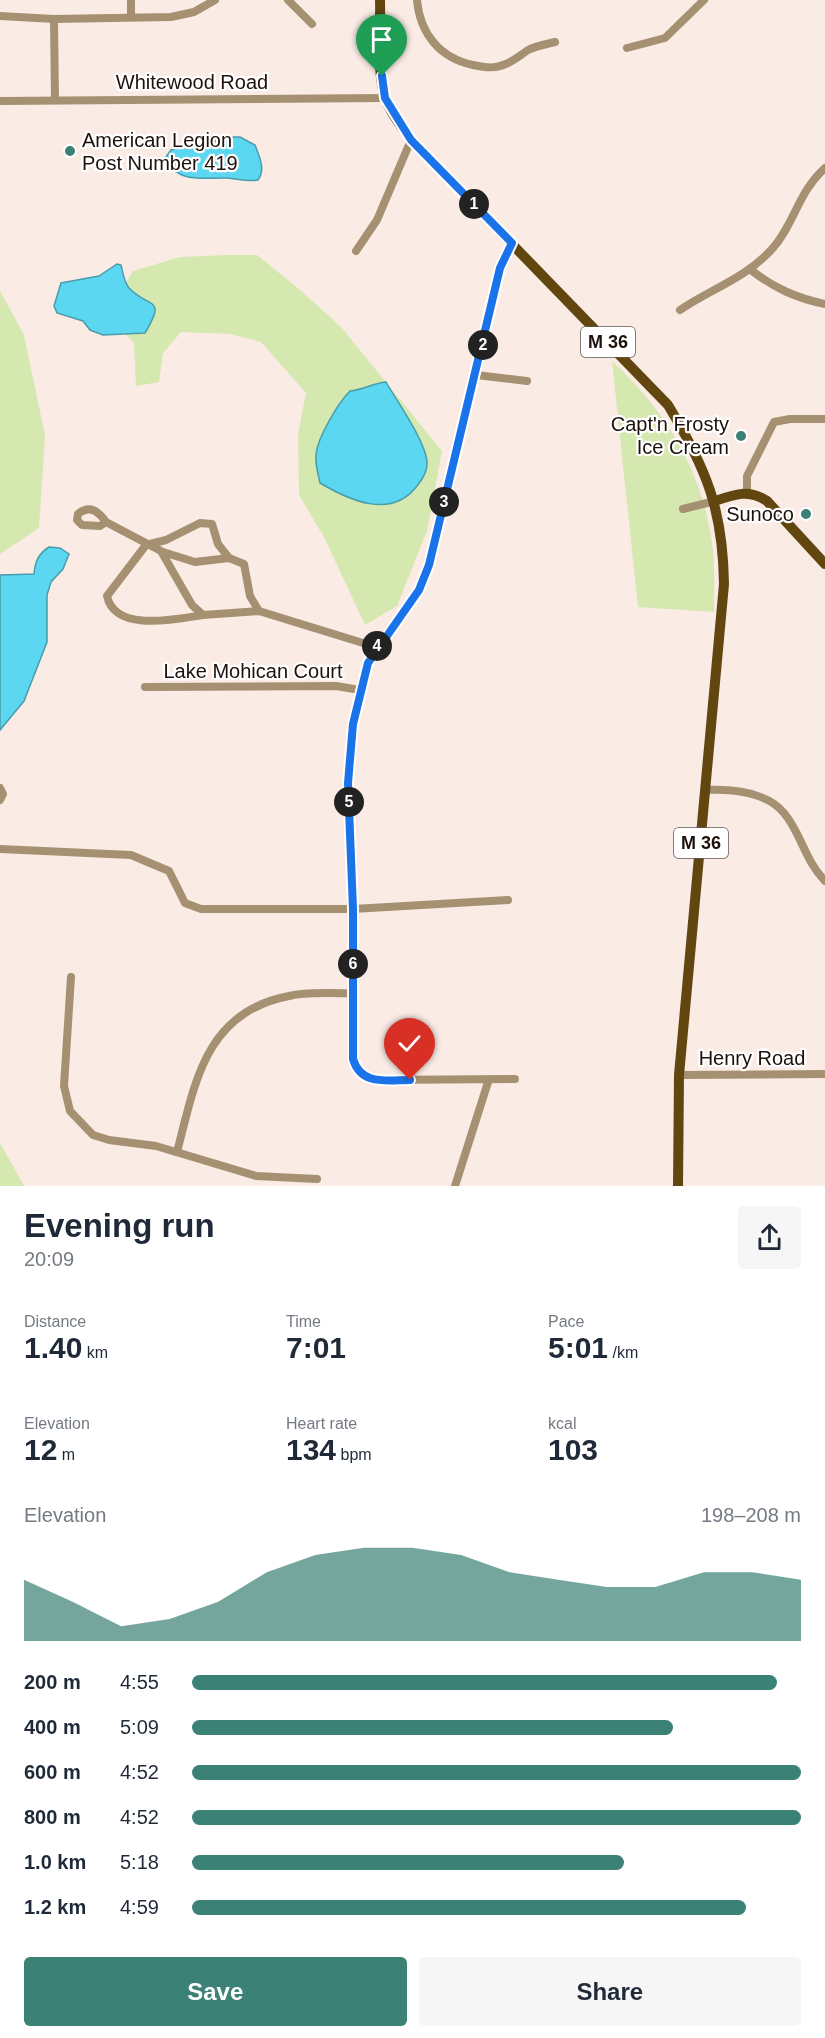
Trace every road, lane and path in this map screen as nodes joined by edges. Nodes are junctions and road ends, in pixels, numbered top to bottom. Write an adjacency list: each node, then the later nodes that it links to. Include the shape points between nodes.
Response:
1 (131, 0): 8 (street)
2 (215, 0): 8 (street, via 183,16)
3 (288, 0): 10 (street)
4 (380, 0): 13 (main road, M 36)
5 (417, 0): 11 (street, via 430,39 459,62 499,67 530,49)
6 (704, 0): 12 (street, via 665,38)
7 (0, 16): 9 (street)
8 (131, 17): 9 (street)
9 (54, 19): 14 (street)
10 (312, 24)
11 (555, 42)
12 (627, 48)
13 (385, 98): 14 (street, Whitewood Road); 16 (main road, M 36)
14 (55, 100): 15 (street, Whitewood Road)
15 (0, 101)
16 (411, 140): 18 (main road, M 36); 19 (street, via 377,220)
17 (825, 168): 20 (street, via 811,180 774,247)
18 (512, 243): 23 (street, via 500,268); 27 (main road, M 36, via 668,405)
19 (356, 251)
20 (751, 270): 21 (street, via 772,287); 22 (street)
21 (825, 304)
22 (680, 310)
23 (476, 375): 24 (street); 36 (street, via 425,577)
24 (527, 381)
25 (825, 419): 26 (street, via 774,422 747,476)
26 (747, 492): 27 (main road); 33 (main road, via 767,501)
27 (716, 501): 28 (street); 40 (main road, M 36, via 724,584)
28 (683, 509)
29 (106, 522): 30 (street)
30 (146, 545): 31 (street); 32 (street, via 209,522); 35 (street, via 111,588 109,603 120,615 136,621)
31 (161, 551): 32 (street, via 195,562); 35 (street, via 192,605)
32 (229, 558): 34 (street, via 244,564 250,596)
33 (825, 564)
34 (259, 611): 35 (street); 36 (street)
35 (203, 615)
36 (376, 647): 38 (street)
37 (145, 687): 38 (street, Lake Mohican Court, via 336,686)
38 (360, 690): 45 (street, via 348,783)
39 (0, 788): 41 (street)
40 (705, 790): 43 (street, via 744,792 767,800 784,813 813,869); 49 (main road, M 36)
41 (0, 800)
42 (0, 849): 45 (street, via 130,855 169,871 185,903 201,909)
43 (825, 881)
44 (508, 900): 45 (street)
45 (353, 909): 47 (street)
46 (71, 976): 52 (street, via 64,1086 70,1111 93,1135)
47 (353, 993): 50 (street, via 353,1059 363,1076 377,1080); 52 (street, via 290,995 262,1004 227,1027 196,1075)
48 (825, 1074): 49 (street, Henry Road)
49 (679, 1075): 55 (main road, M 36)
50 (489, 1079): 51 (street); 54 (street)
51 (514, 1079)
52 (177, 1152): 53 (street, via 256,1176)
53 (316, 1179)
54 (455, 1186)
55 (678, 1186)

